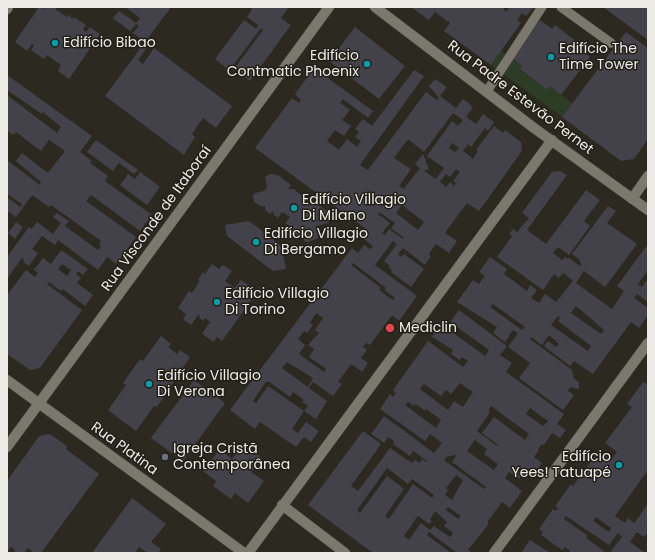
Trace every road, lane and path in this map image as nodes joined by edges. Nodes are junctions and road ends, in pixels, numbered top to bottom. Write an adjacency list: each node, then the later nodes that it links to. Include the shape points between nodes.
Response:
1 (329, 7): 13 (street, Rua Visconde de Itaboraí)
2 (376, 7): 6 (street, Rua Padre Estevão Pernet)
3 (542, 7): 6 (lane)
4 (561, 7): 5 (lane)
5 (611, 43)
6 (487, 91): 7 (street, Rua Padre Estevão Pernet)
7 (552, 140): 9 (street, Rua Padre Estevão Pernet); 15 (street)
8 (648, 176): 9 (street)
9 (632, 199): 10 (street, Rua Padre Estevão Pernet)
10 (648, 210)
11 (648, 343): 19 (street)
12 (7, 380): 13 (street, Rua Platina)
13 (39, 404): 14 (street, Rua Visconde de Itaboraí); 16 (street, Rua Platina)
14 (7, 447)
15 (282, 506): 17 (street); 18 (street)
16 (244, 553)
17 (248, 553)
18 (345, 553)
19 (494, 553)

